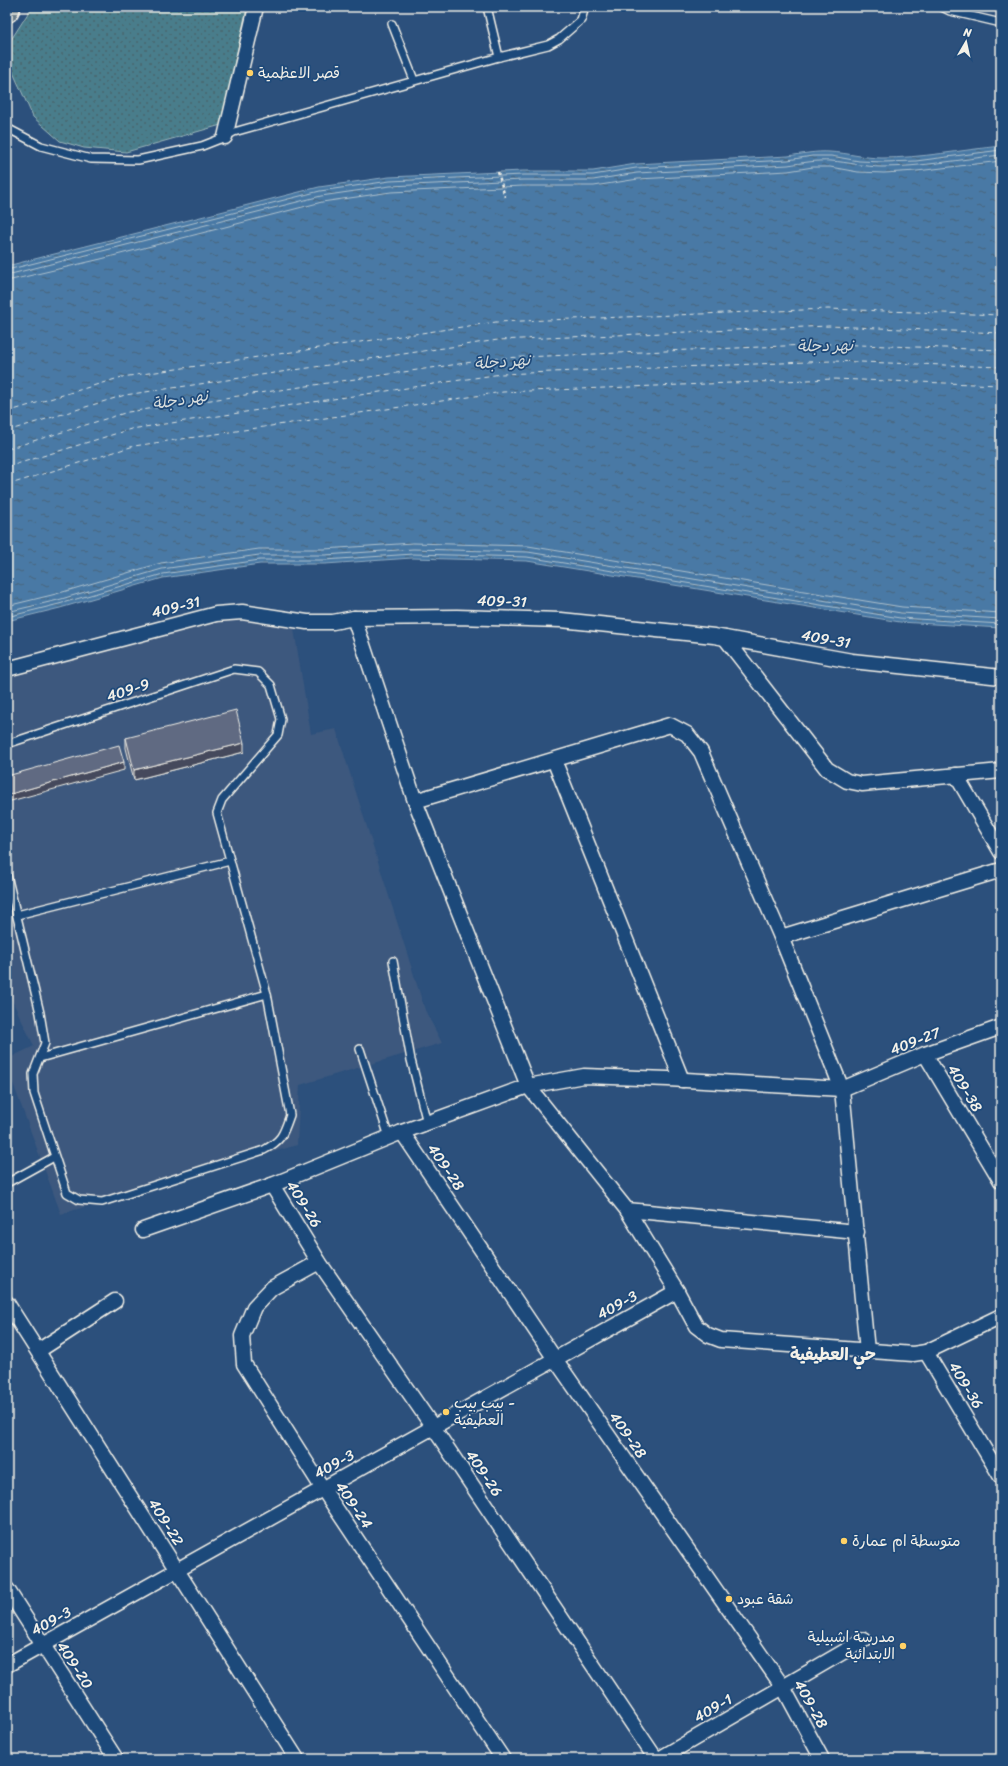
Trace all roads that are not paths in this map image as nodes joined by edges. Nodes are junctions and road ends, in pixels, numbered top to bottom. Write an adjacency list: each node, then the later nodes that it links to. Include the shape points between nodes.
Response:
1 (9, 7): 6 (main road)
2 (256, 7): 12 (street)
3 (487, 7): 9 (lane)
4 (585, 7): 9 (lane, via 581,20 559,39 548,45)
5 (942, 7): 7 (lane)
6 (7, 11)
7 (1001, 23)
8 (392, 24): 10 (lane)
9 (499, 57): 10 (lane)
10 (414, 80): 12 (lane, via 234,132)
11 (7, 128): 12 (lane, via 41,146 92,159 138,160 202,146)
12 (226, 137)
13 (354, 618): 14 (street, 409-31, via 561,620); 15 (street, 409-31, via 333,622 306,622 242,612 216,614); 21 (street)
14 (725, 638): 16 (street, 409-31, via 852,661); 20 (street, via 827,769 847,781 862,784)
15 (7, 669)
16 (1001, 677)
17 (7, 744): 23 (lane, 409-9, via 234,669 258,672 271,685 281,719 278,735 222,800 217,813)
18 (554, 760): 21 (street); 27 (street, via 670,725 687,734 701,752); 34 (street)
19 (1001, 771): 20 (street)
20 (956, 775): 22 (street)
21 (415, 801): 35 (street)
22 (1001, 852)
23 (230, 861): 26 (lane); 29 (lane)
24 (1001, 870): 27 (street)
25 (7, 875): 26 (lane)
26 (17, 915): 33 (lane, via 45,1044)
27 (781, 937): 36 (street)
28 (392, 961): 37 (lane, via 411,1060)
29 (267, 994): 33 (lane); 39 (lane, via 290,1116 277,1143 264,1150 102,1202 79,1200 67,1193)
30 (1001, 1027): 32 (street, 409-27)
31 (360, 1049): 38 (lane)
32 (925, 1054): 36 (street, 409-27); 40 (street, 409-38)
33 (40, 1058): 39 (lane, via 33,1074 34,1093)
34 (682, 1080): 35 (street, via 584,1076); 36 (street)
35 (528, 1086): 37 (street); 43 (street)
36 (842, 1089): 45 (street)
37 (427, 1123): 38 (street)
38 (396, 1134): 42 (street); 54 (street, 409-28)
39 (54, 1156): 41 (lane)
40 (1001, 1181)
41 (7, 1183)
42 (272, 1185): 44 (street); 46 (street, 409-26)
43 (627, 1210): 45 (street); 47 (street)
44 (143, 1230)
45 (857, 1232): 52 (street)
46 (319, 1262): 55 (street, 409-26); 57 (street, 409-24, via 272,1288 254,1307 242,1336 244,1364)
47 (677, 1291): 52 (street, via 696,1326 721,1340); 54 (street, 409-3)
48 (115, 1301): 51 (street)
49 (7, 1303): 51 (street, 409-22)
50 (1001, 1316): 53 (street)
51 (38, 1351): 58 (street, 409-22)
52 (867, 1351): 53 (street, via 913,1354)
53 (926, 1352): 56 (street, 409-36)
54 (555, 1359): 55 (street, 409-3); 63 (street, 409-28)
55 (434, 1427): 57 (street, 409-3); 67 (street, 409-26)
56 (1001, 1477)
57 (322, 1489): 58 (street, 409-3); 66 (street, 409-24)
58 (177, 1571): 61 (street, 409-3); 65 (street, 409-22)
59 (7, 1589): 61 (street, 409-20)
60 (864, 1640): 63 (street, 409-1)
61 (42, 1646): 62 (street, 409-3); 64 (street, 409-20)
62 (7, 1666)
63 (783, 1687): 68 (street, 409-1); 69 (street, 409-28)
64 (116, 1759)
65 (297, 1759)
66 (503, 1759)
67 (656, 1759)
68 (660, 1759)
69 (822, 1759)

